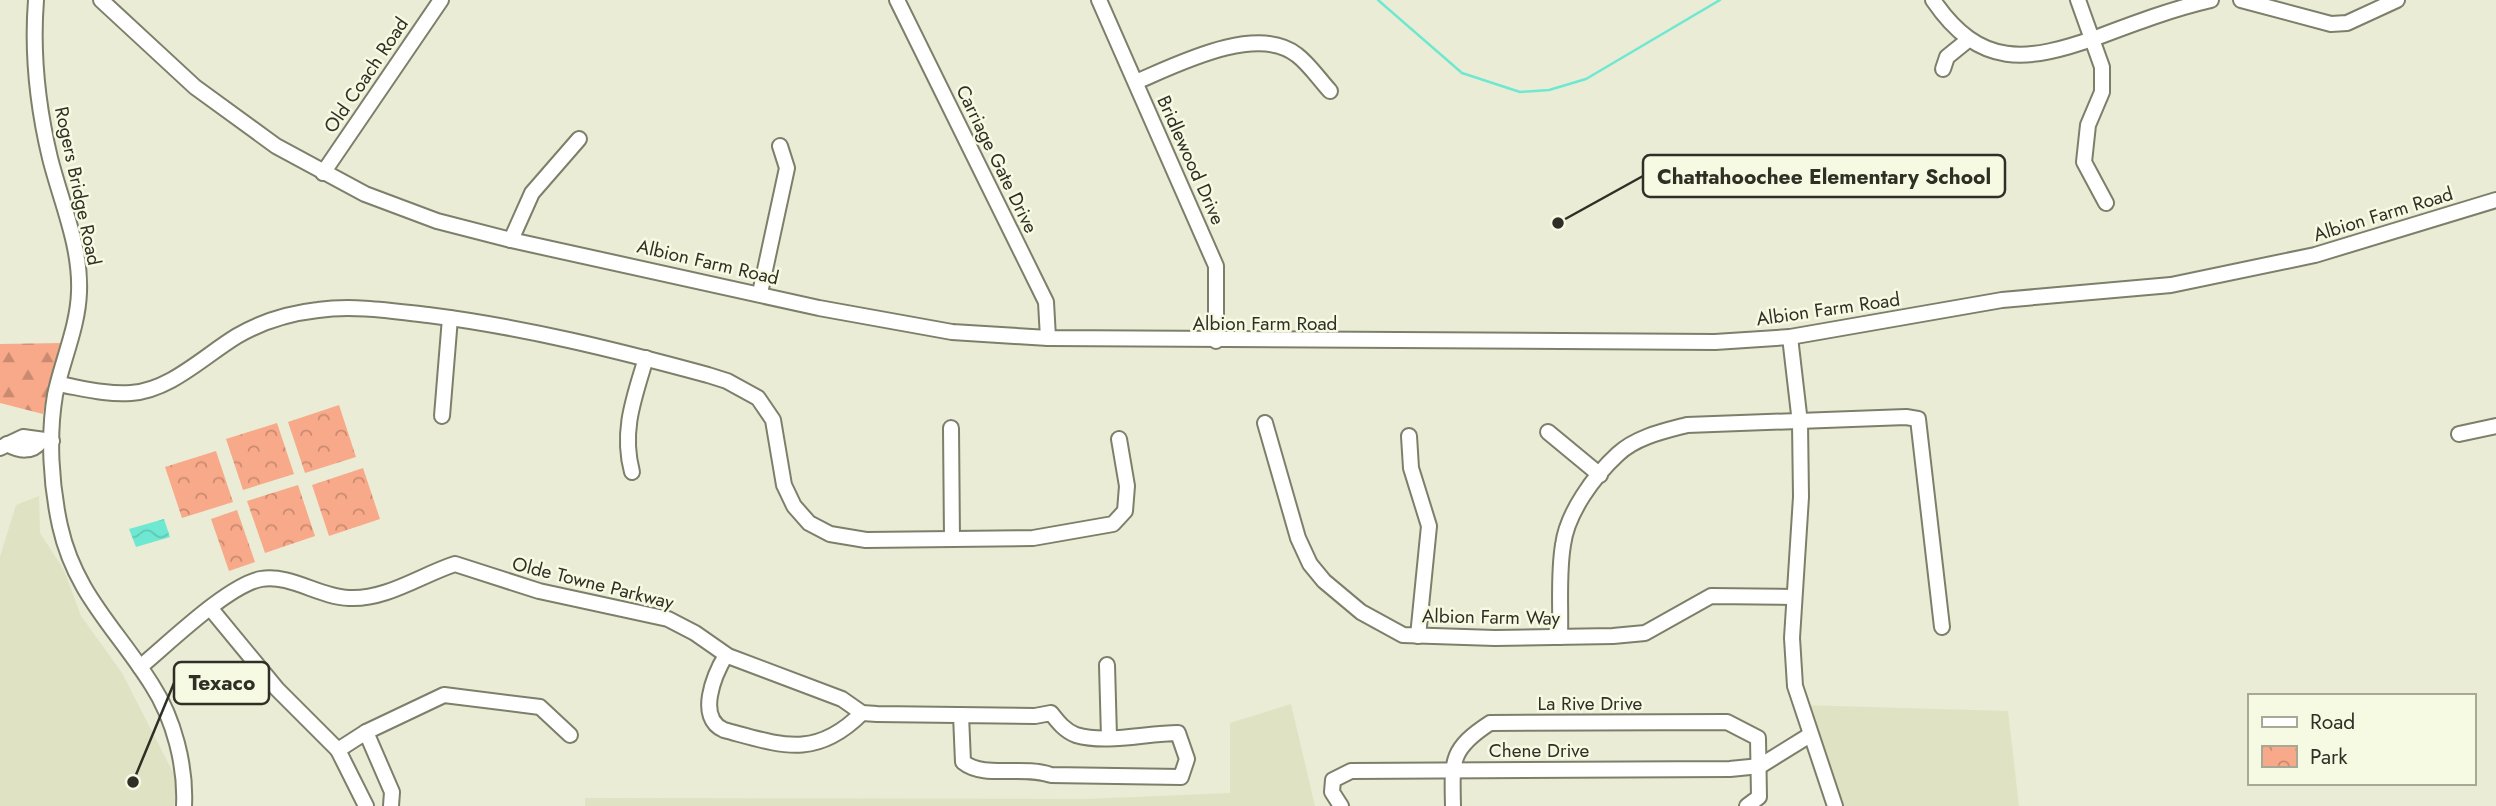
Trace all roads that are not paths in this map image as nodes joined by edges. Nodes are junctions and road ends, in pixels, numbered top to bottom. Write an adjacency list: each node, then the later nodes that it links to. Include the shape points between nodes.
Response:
1 (36, 0): 28 (street, Rogers Bridge Road, via 41,105 49,154 78,260 79,293)
2 (102, 0): 18 (street, Albion Farm Road, via 195,87 276,146)
3 (441, 0): 18 (street, Old Coach Road)
4 (897, 0): 25 (street, Carriage Gate Drive, via 1046,302)
5 (1099, 0): 14 (street, Bridlewood Drive)
6 (1933, 0): 12 (street)
7 (2078, 0): 11 (street)
8 (2211, 0): 11 (street)
9 (2241, 0): 10 (street, via 2331,24 2347,23)
10 (2397, 0)
11 (2092, 39): 12 (street, via 2057,51 2013,56); 20 (street, via 2102,67 2102,92 2088,125 2084,162)
12 (1968, 40): 13 (street, via 1947,57)
13 (1943, 69)
14 (1136, 82): 15 (street, via 1206,52 1262,43 1295,53); 26 (street, Bridlewood Drive, via 1216,266)
15 (1330, 91)
16 (579, 139): 21 (street, via 532,193)
17 (780, 146): 22 (street, via 787,168)
18 (323, 173): 21 (street, Albion Farm Road, via 437,221)
19 (2496, 200): 24 (street, Albion Farm Road, via 2258,269 2171,285 2002,300)
20 (2106, 203)
21 (511, 240): 22 (street, Albion Farm Road)
22 (760, 293): 25 (street, Albion Farm Road, via 952,332)
23 (450, 318): 27 (street, via 547,334); 28 (street, via 358,308 317,310 272,320 240,335 153,388 106,393); 29 (street)
24 (1790, 337): 26 (street, Albion Farm Road, via 1715,342); 31 (street)
25 (1048, 338): 26 (street, Albion Farm Road)
26 (1216, 341)
27 (646, 358): 40 (street, via 627,422); 42 (street, via 727,381 758,398 773,420 784,485 809,523 830,534 866,540)
28 (58, 384): 38 (street, Rogers Bridge Road)
29 (442, 416)
30 (1265, 423): 46 (street, Albion Farm Way, via 1298,538 1310,564 1361,612 1403,635)
31 (1800, 423): 41 (street, via 1687,425 1656,433 1619,453); 43 (street, via 1801,497); 45 (street, via 1918,419)
32 (2496, 426): 35 (street)
33 (951, 428): 42 (street)
34 (1548, 432): 41 (street)
35 (2459, 434)
36 (1409, 436): 46 (street, via 1411,467 1429,526)
37 (1119, 439): 42 (street, via 1127,486 1125,511 1113,524 1033,538)
38 (46, 441): 39 (street, via 36,448 23,443); 50 (street, Rogers Bridge Road, via 73,572 96,611)
39 (4, 446)
40 (632, 472)
41 (1600, 475): 47 (street, via 1567,527)
42 (952, 539)
43 (1794, 597): 47 (street, Albion Farm Way, via 1711,596 1645,633); 55 (street, via 1795,686)
44 (211, 609): 48 (street, Olde Towne Parkway, via 233,591 261,579 361,598 455,564 539,592 667,619); 50 (street, Olde Towne Parkway); 57 (street, via 277,689)
45 (1942, 627)
46 (1418, 636): 47 (street, Albion Farm Way)
47 (1560, 637)
48 (726, 654): 51 (street, Olde Towne Parkway, via 842,699); 51 (street, via 714,680 709,717 724,730 788,747 843,732)
49 (1107, 666): 56 (street)
50 (140, 667): 60 (street, Rogers Bridge Road, via 178,744)
51 (862, 713): 52 (street, Olde Towne Parkway)
52 (961, 715): 56 (street, Olde Towne Parkway, via 1051,713 1076,735); 56 (street, Olde Towne Parkway, via 963,762 973,769 1181,777 1185,769 1187,759 1178,733)
53 (366, 732): 54 (street, via 444,695 540,707); 57 (street); 62 (street, via 392,792)
54 (570, 735)
55 (1810, 735): 58 (street); 66 (street)
56 (1109, 737)
57 (338, 750): 61 (street)
58 (1760, 765): 59 (street, Chene Drive, via 1731,769); 59 (street, La Rive Drive, via 1758,738 1727,722 1490,723 1464,740); 65 (street, via 1759,796)
59 (1452, 770): 63 (street, Chene Drive, via 1351,771 1333,780 1332,792); 64 (street, La Rive Drive)
60 (184, 806)
61 (366, 806)
62 (391, 806)
63 (1341, 806)
64 (1453, 806)
65 (1747, 806)
66 (1835, 806)

